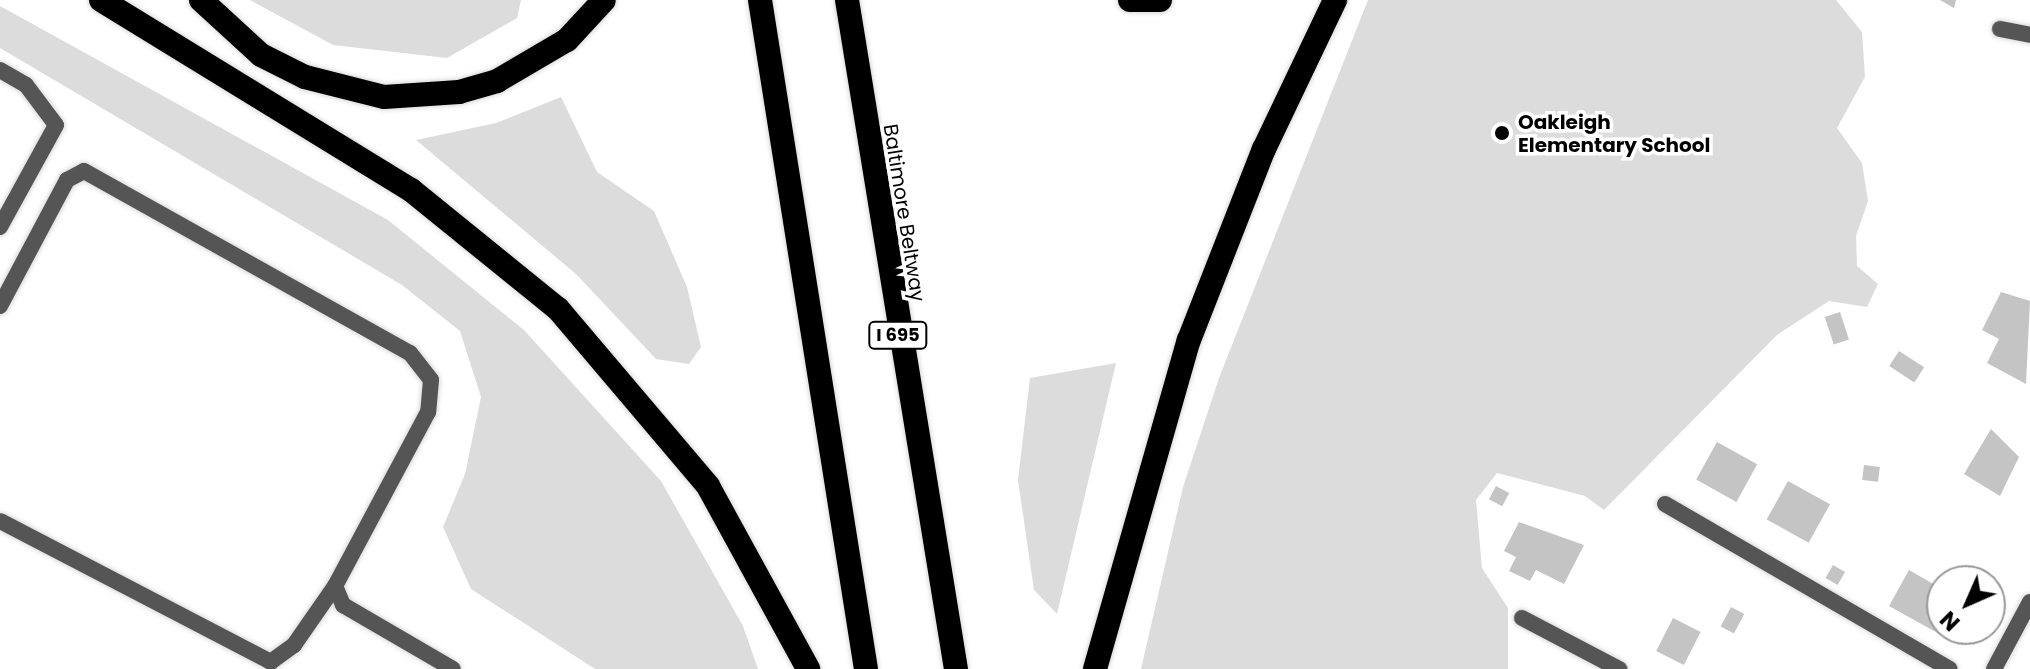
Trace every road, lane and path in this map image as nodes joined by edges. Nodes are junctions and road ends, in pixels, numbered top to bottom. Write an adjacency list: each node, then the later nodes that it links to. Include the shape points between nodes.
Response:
1 (101, 0): 20 (highway, via 411,190 558,309 708,486)
2 (201, 0): 3 (highway, via 261,55 305,77 384,97 459,92 497,81 567,40)
3 (604, 0)
4 (760, 0): 21 (highway)
5 (847, 0): 22 (highway, Baltimore Beltway / I 695)
6 (1130, 0): 7 (highway)
7 (1160, 0)
8 (1335, 0): 23 (highway, via 1264,149 1189,340)
9 (2000, 29): 10 (street)
10 (2030, 35)
11 (0, 70): 12 (street, via 26,85 56,125)
12 (0, 227)
13 (0, 306): 16 (street, via 67,180 84,171 424,363 431,380 428,412)
14 (1665, 504): 25 (street)
15 (0, 521): 16 (street, via 271,662 294,645)
16 (335, 586): 19 (street, via 343,605)
17 (2030, 602): 26 (street)
18 (1522, 618): 24 (street)
19 (453, 669)
20 (808, 669)
21 (866, 669)
22 (956, 669)
23 (1095, 669)
24 (1619, 669)
25 (1950, 669)
26 (1994, 669)

